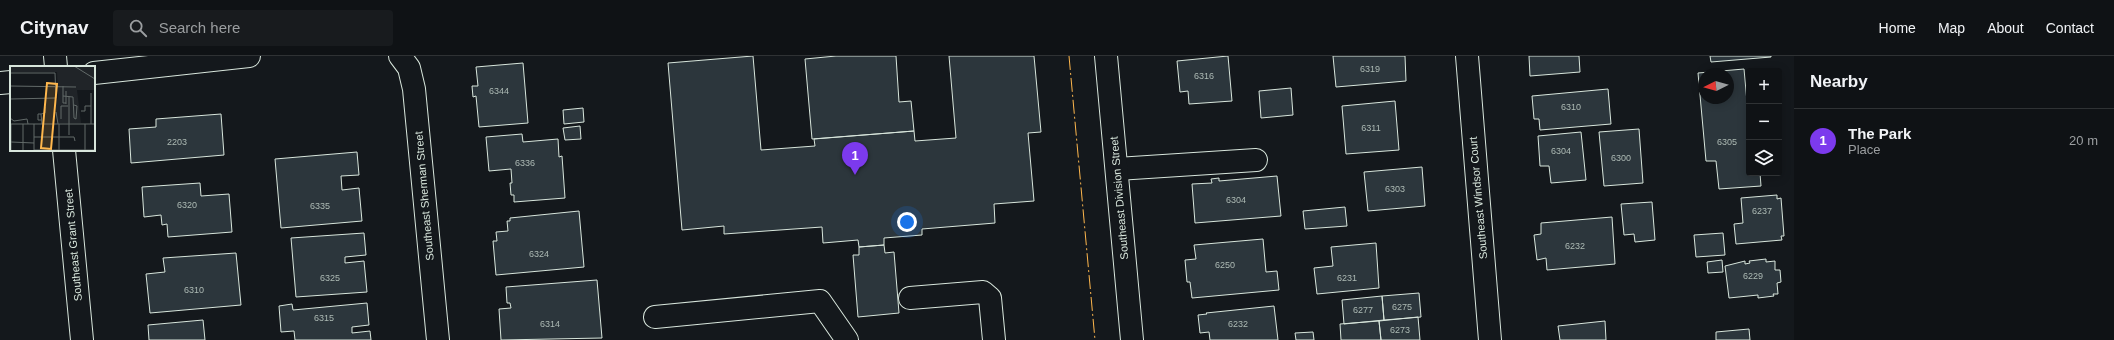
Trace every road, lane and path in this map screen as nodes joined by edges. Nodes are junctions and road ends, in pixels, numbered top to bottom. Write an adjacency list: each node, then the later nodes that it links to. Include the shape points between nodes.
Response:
1 (55, 56): 6 (street)
2 (249, 56): 7 (street)
3 (400, 56): 16 (street, Southeast Sherman Street, via 409,68 414,89)
4 (1106, 56): 12 (street, Southeast Division Street)
5 (1467, 56): 20 (street, Southeast Windsor Court)
6 (56, 66)
7 (95, 73)
8 (10, 82): 9 (street)
9 (0, 83)
10 (64, 151): 15 (street, Southeast Grant Street)
11 (1256, 160): 12 (street)
12 (1117, 169): 19 (street, Southeast Division Street)
13 (910, 298): 18 (street, via 983,292 990,298)
14 (655, 317): 17 (street, via 820,301)
15 (82, 340)
16 (438, 340)
17 (847, 340)
18 (994, 340)
19 (1132, 340)
20 (1490, 340)

